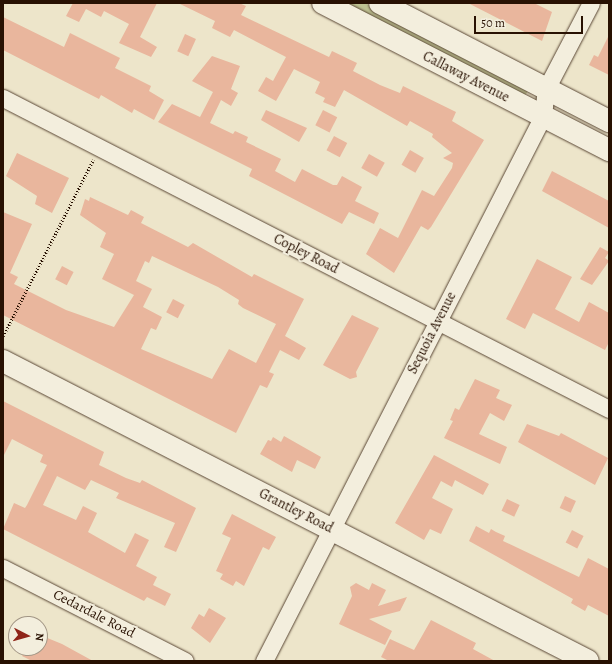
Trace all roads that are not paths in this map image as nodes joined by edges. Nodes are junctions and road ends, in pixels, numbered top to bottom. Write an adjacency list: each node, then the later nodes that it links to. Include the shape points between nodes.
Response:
1 (323, 3): 6 (street, Callaway Avenue)
2 (380, 3): 4 (street, Callaway Avenue)
3 (591, 3): 4 (street, Sequoia Avenue)
4 (546, 89): 6 (street, Sequoia Avenue); 7 (street, Callaway Avenue)
5 (3, 98): 9 (street, Copley Road)
6 (543, 116): 8 (street, Callaway Avenue); 9 (street, Sequoia Avenue)
7 (609, 121)
8 (609, 150)
9 (438, 322): 11 (street, Copley Road); 12 (street, Sequoia Avenue)
10 (3, 361): 12 (street, Grantley Road)
11 (609, 409)
12 (332, 529): 15 (street, Sequoia Avenue); 16 (street, Grantley Road)
13 (3, 568): 14 (street, Cedardale Road)
14 (185, 661)
15 (264, 661)
16 (588, 661)

